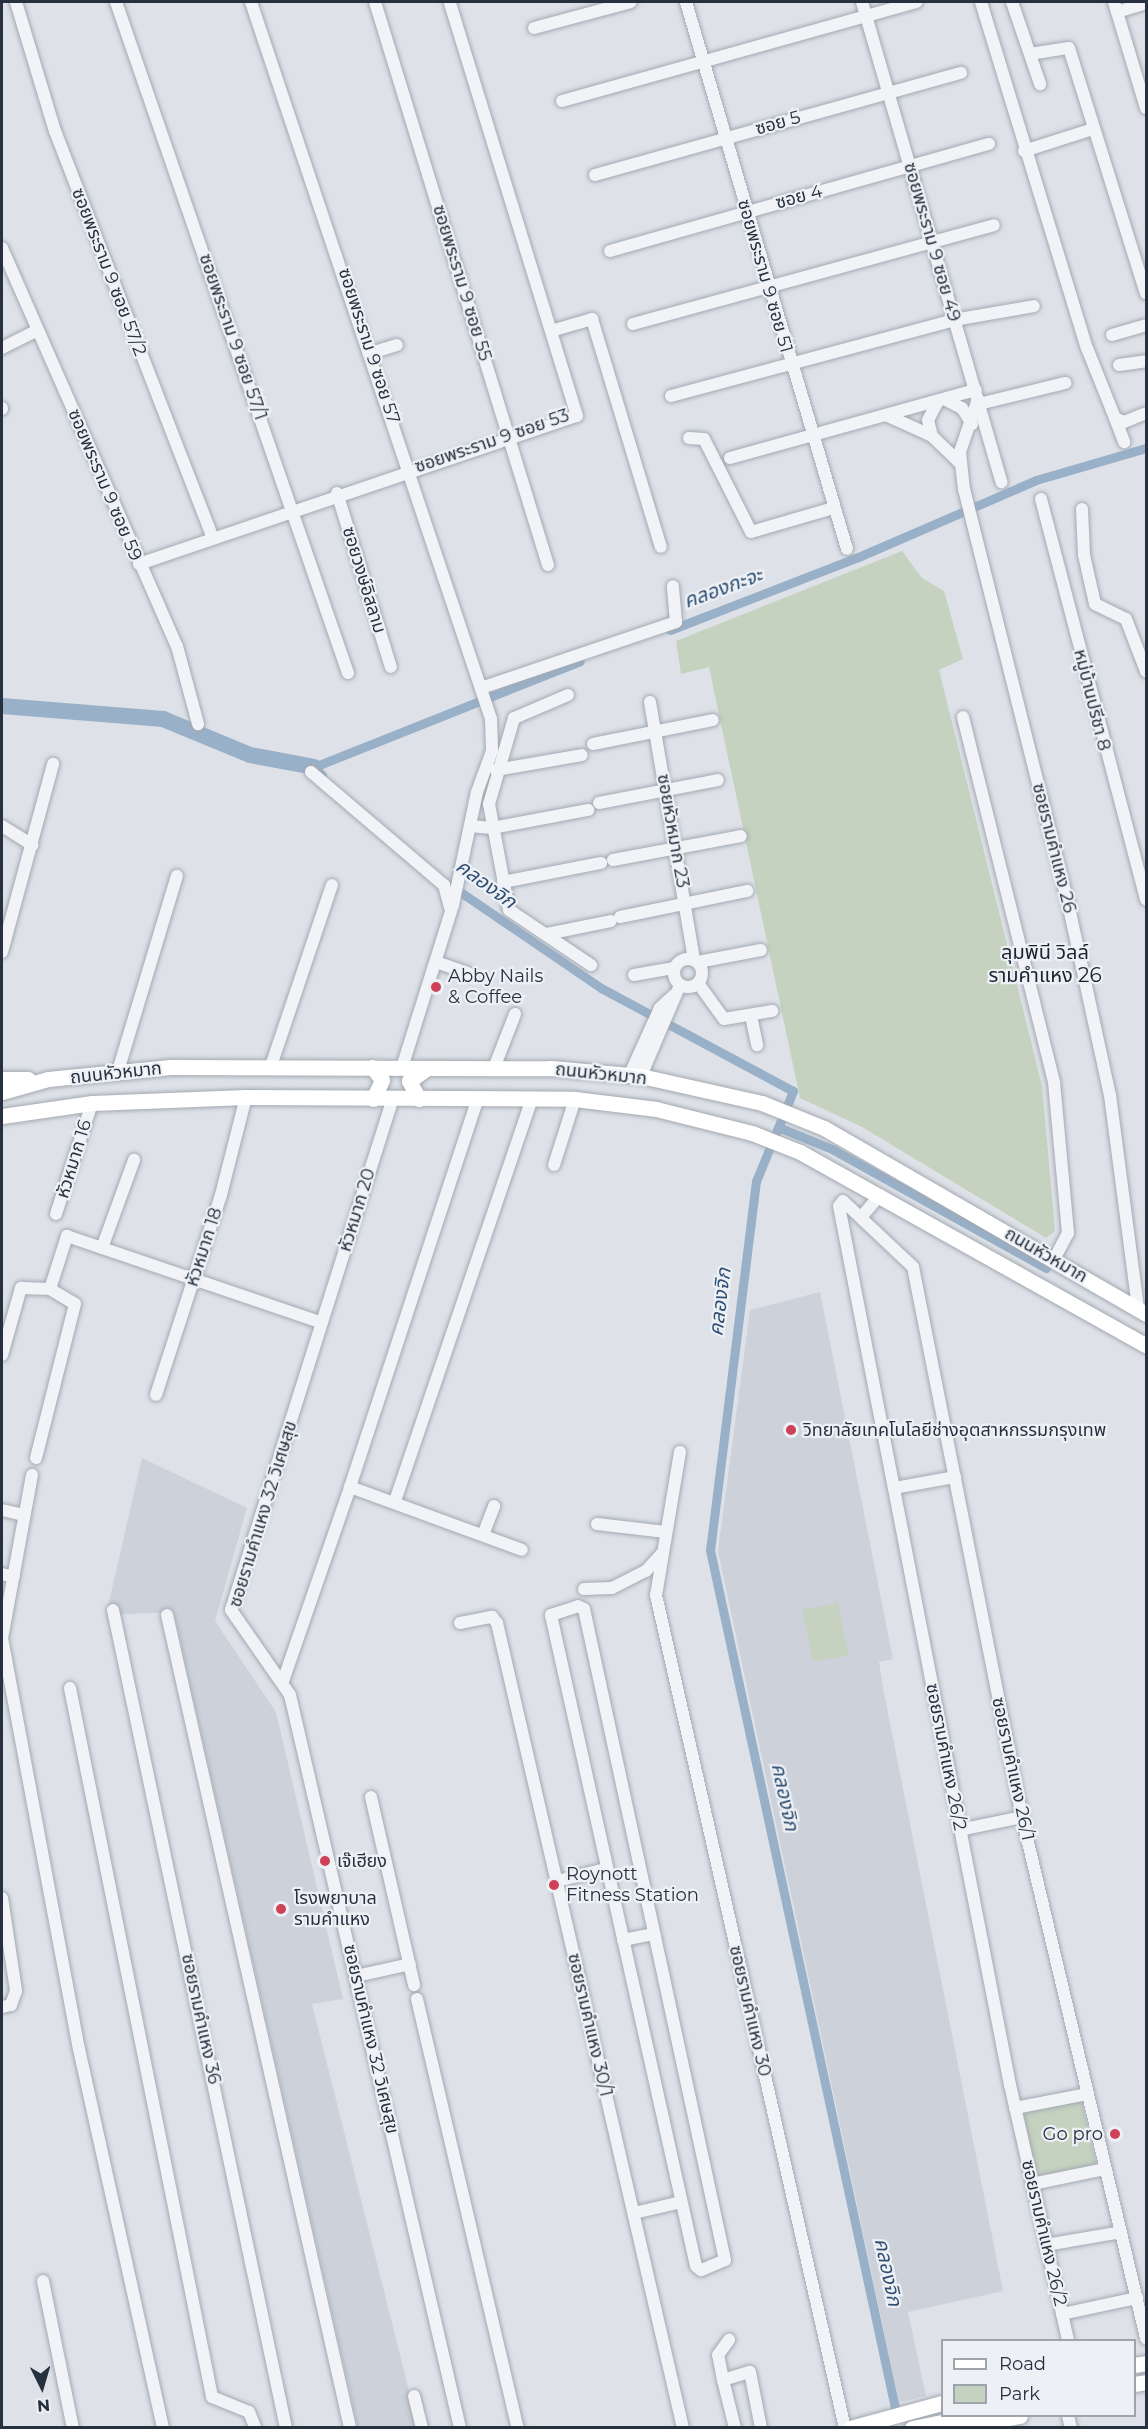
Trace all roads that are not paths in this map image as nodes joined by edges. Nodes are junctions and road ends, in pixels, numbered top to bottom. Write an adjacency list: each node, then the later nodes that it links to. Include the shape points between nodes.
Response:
1 (18, 2): 72 (street, ซอยพระราม 9 ซอย 57/2, via 55,131)
2 (116, 2): 69 (street, ซอยพระราม 9 ซอย 57/1)
3 (251, 2): 46 (street, ซอยพระราม 9 ซอย 57)
4 (375, 2): 58 (street, ซอยพระราม 9 ซอย 55)
5 (450, 2): 42 (street, ซอยพระราม 9 ซอย 53)
6 (632, 2): 15 (street)
7 (686, 2): 17 (street, ซอยพระราม 9 ซอย 51)
8 (862, 2): 14 (street, ซอยพระราม 9 ซอย 49)
9 (916, 2): 14 (street)
10 (981, 2): 27 (street)
11 (1012, 2): 16 (street)
12 (1146, 3): 13 (street)
13 (1115, 7): 19 (street)
14 (866, 16): 17 (street); 21 (street, ซอยพระราม 9 ซอย 49)
15 (534, 28)
16 (1030, 54): 20 (street); 24 (street, via 1069,48)
17 (703, 62): 22 (street); 25 (street, ซอยพระราม 9 ซอย 51)
18 (961, 73): 21 (street, ซอย 5)
19 (1142, 74): 23 (street)
20 (1040, 84)
21 (889, 92): 25 (street, ซอย 5); 28 (street, ซอยพระราม 9 ซอย 49)
22 (562, 101)
23 (1146, 108)
24 (1093, 129): 27 (street); 36 (street)
25 (725, 138): 29 (street, ซอย 5); 30 (street, ซอยพระราม 9 ซอย 51)
26 (988, 144): 28 (street, ซอย 4)
27 (1024, 151): 56 (street, via 1083,338)
28 (910, 167): 30 (street, ซอย 4); 32 (street, ซอยพระราม 9 ซอย 49)
29 (595, 175)
30 (747, 211): 34 (street, ซอย 4); 35 (street, ซอยพระราม 9 ซอย 51)
31 (994, 225): 32 (street)
32 (932, 242): 35 (street); 38 (street, ซอยพระราม 9 ซอย 49)
33 (2, 248): 41 (street, ซอยพระราม 9 ซอย 59)
34 (610, 251)
35 (768, 287): 39 (street); 48 (street, ซอยพระราม 9 ซอย 51)
36 (1146, 293)
37 (1034, 306): 38 (street)
38 (954, 320): 48 (street); 52 (street, ซอยพระราม 9 ซอย 49)
39 (633, 324)
40 (1146, 325): 43 (street)
41 (38, 330): 45 (street); 75 (street, ซอยพระราม 9 ซอย 59)
42 (551, 331): 58 (street, ซอยพระราม 9 ซอย 53, via 577,416); 73 (street, via 592,319)
43 (1112, 335)
44 (397, 345): 46 (street)
45 (2, 348)
46 (371, 353): 65 (street, ซอยพระราม 9 ซอย 57)
47 (1146, 361): 49 (street)
48 (790, 363): 51 (street); 60 (street, ซอยพระราม 9 ซอย 51)
49 (1119, 365)
50 (1065, 383): 52 (street)
51 (671, 396)
52 (978, 397): 53 (street); 57 (street); 66 (street, ซอยพระราม 9 ซอย 49)
53 (941, 400): 55 (street); 57 (street, via 963,408); 59 (street, via 929,415)
54 (1146, 413): 56 (street, via 1124,422)
55 (887, 416): 59 (street); 60 (street)
56 (1115, 418): 62 (street)
57 (972, 424): 64 (street)
58 (510, 435): 65 (street, ซอยพระราม 9 ซอย 53); 76 (street, ซอยพระราม 9 ซอย 55)
59 (932, 435): 64 (street)
60 (812, 436): 63 (street); 70 (street, ซอยพระราม 9 ซอย 51)
61 (689, 438): 70 (street, via 704,439 751,532)
62 (1124, 442)
63 (730, 458)
64 (960, 464): 152 (street, ซอยรามคำแหง 26, via 1068,903 1110,1095)
65 (409, 470): 67 (street, ซอยพระราม 9 ซอย 53); 81 (street, ซอยพระราม 9 ซอย 57)
66 (1001, 482)
67 (337, 493): 69 (street, ซอยพระราม 9 ซอย 53); 78 (street, ซอยวงษ์อิสลาม)
68 (1041, 499): 105 (street, หมู่บ้านปรีชา 8)
69 (293, 508): 72 (street, ซอยพระราม 9 ซอย 53); 80 (street, ซอยพระราม 9 ซอย 57/1)
70 (833, 508): 74 (street, ซอยพระราม 9 ซอย 51)
71 (1082, 509): 79 (street, via 1084,555 1095,604 1126,619)
72 (213, 538): 75 (street, ซอยพระราม 9 ซอย 53)
73 (661, 547)
74 (848, 549)
75 (139, 564): 86 (street, ซอยพระราม 9 ซอย 59, via 177,646)
76 (548, 565)
77 (673, 586): 81 (street, via 676,622)
78 (391, 667)
79 (1146, 671)
80 (348, 673)
81 (482, 690): 96 (street, ซอยพระราม 9 ซอย 57, via 491,719 492,751)
82 (568, 695): 91 (street, via 514,718)
83 (650, 702): 87 (street, ซอยหัวหมาก 23)
84 (963, 717): 148 (street, via 1054,1082 1068,1233)
85 (713, 720): 87 (street)
86 (198, 724)
87 (655, 732): 88 (street); 94 (street, ซอยหัวหมาก 23)
88 (593, 744)
89 (582, 755): 91 (street)
90 (52, 764): 99 (street)
91 (496, 770): 97 (street, via 488,797)
92 (311, 772): 107 (street, via 444,885)
93 (717, 780): 94 (street)
94 (667, 790): 97 (street); 100 (street, ซอยหัวหมาก 23)
95 (2, 826): 99 (street)
96 (470, 826): 97 (street); 107 (street, ซอยพระราม 9 ซอย 57)
97 (492, 828): 102 (street)
98 (741, 836): 100 (street)
99 (33, 845): 110 (street)
100 (675, 848): 102 (street); 106 (street, ซอยหัวหมาก 23)
101 (177, 876): 128 (street)
102 (503, 882): 108 (street, via 509,910)
103 (332, 885): 123 (street)
104 (747, 891): 106 (street)
105 (1145, 891)
106 (685, 905): 108 (street); 111 (street, ซอยหัวหมาก 23)
107 (452, 908): 112 (street, ซอยพระราม 9 ซอย 57)
108 (547, 934): 113 (street)
109 (761, 950): 111 (street)
110 (2, 952)
111 (696, 961): 114 (street, via 685,959); 117 (street, ซอยหัวหมาก 23)
112 (435, 962): 115 (street); 125 (street, ซอยพระราม 9 ซอย 57)
113 (591, 965)
114 (674, 968): 116 (street); 118 (street)
115 (468, 973)
116 (634, 975)
117 (698, 983): 118 (street); 121 (street, via 724,1019)
118 (678, 989): 129 (street, via 664,1010)
119 (772, 1011): 121 (street)
120 (515, 1014): 126 (street)
121 (751, 1016): 122 (street)
122 (757, 1045)
123 (271, 1066): 124 (main road, ถนนหัวหมาก); 128 (main road, ถนนหัวหมาก)
124 (372, 1067): 125 (main road, ถนนหัวหมาก); 137 (main road, via 382,1080)
125 (402, 1068): 127 (main road, ถนนหัวหมาก)
126 (494, 1068): 127 (main road, ถนนหัวหมาก); 129 (main road, ถนนหัวหมาก)
127 (426, 1069): 138 (main road, via 409,1081)
128 (118, 1071): 131 (main road, ถนนหัวหมาก)
129 (636, 1075): 148 (main road, ถนนหัวหมาก, via 762,1103 860,1146)
130 (2, 1079): 131 (main road)
131 (48, 1079): 132 (main road, ถนนหัวหมาก)
132 (2, 1092)
133 (246, 1097): 137 (main road, ถนนหัวหมาก); 140 (main road, ถนนหัวหมาก); 149 (street, หัวหมาก 18)
134 (393, 1098): 137 (main road, ถนนหัวหมาก); 138 (main road, ถนนหัวหมาก); 154 (street, หัวหมาก 20)
135 (478, 1098): 136 (main road, ถนนหัวหมาก); 138 (main road, ถนนหัวหมาก); 162 (street)
136 (532, 1098): 139 (main road, ถนนหัวหมาก); 164 (street)
137 (373, 1099)
138 (419, 1099)
139 (575, 1099): 143 (street); 144 (main road, ถนนหัวหมาก, via 656,1109 724,1125 815,1160)
140 (92, 1103): 141 (main road, ถนนหัวหมาก); 145 (street, หัวหมาก 16)
141 (2, 1116)
142 (134, 1160): 147 (street)
143 (554, 1165)
144 (880, 1195): 146 (street); 153 (main road, ถนนหัวหมาก)
145 (56, 1214)
146 (863, 1215): 161 (street, ซอยรามคำแหง 26/1, via 913,1267); 163 (street, ซอยรามคำแหง 26/2, via 849,1201 840,1202)
147 (102, 1248): 149 (street); 150 (street, via 67,1236)
148 (1054, 1259): 151 (main road, ถนนหัวหมาก)
149 (194, 1280): 154 (street); 157 (street, หัวหมาก 18)
150 (50, 1290): 156 (street, via 21,1288); 159 (street, via 75,1304)
151 (1113, 1294): 152 (main road, ถนนหัวหมาก); 153 (main road, via 1119,1311)
152 (1142, 1311)
153 (1098, 1318): 155 (main road, ถนนหัวหมาก)
154 (322, 1323): 178 (street, ซอยรามคำแหง 32 วิเศษสุข, via 232,1606)
155 (1146, 1345)
156 (2, 1355)
157 (156, 1395)
158 (680, 1452): 169 (street)
159 (36, 1458)
160 (32, 1475): 167 (street)
161 (955, 1477): 163 (street); 181 (street, ซอยรามคำแหง 26/1)
162 (350, 1487): 164 (street); 178 (street)
163 (894, 1488): 182 (street, ซอยรามคำแหง 26/2)
164 (395, 1501): 170 (street)
165 (494, 1506): 170 (street)
166 (2, 1510): 167 (street)
167 (24, 1515): 173 (street)
168 (597, 1524): 169 (street)
169 (666, 1532): 172 (street)
170 (483, 1536): 171 (street)
171 (522, 1550)
172 (663, 1552): 174 (street, via 627,1581); 225 (street, ซอยรามคำแหง 30, via 656,1595)
173 (8, 1575): 215 (street, via 2,1638 80,2049)
174 (584, 1589)
175 (113, 1610): 217 (street, ซอยรามคำแหง 36)
176 (167, 1615): 218 (street)
177 (460, 1623): 184 (street, ซอยรามคำแหง 30/1, via 492,1617 497,1623)
178 (283, 1681): 189 (street, ซอยรามคำแหง 32 วิเศษสุข)
179 (70, 1688): 216 (street, via 212,2397 249,2412)
180 (371, 1797): 188 (street)
181 (1022, 1817): 182 (street); 193 (street, ซอยรามคำแหง 26/1)
182 (960, 1830): 194 (street, ซอยรามคำแหง 26/2)
183 (606, 1869): 184 (street); 186 (street, via 551,1615 578,1606 584,1609); 187 (street)
184 (557, 1881): 198 (street, ซอยรามคำแหง 30/1)
185 (2, 1898): 192 (street, via 16,1991 11,2005)
186 (654, 1934): 187 (street); 197 (street, via 724,2260 721,2266 697,2270)
187 (623, 1940): 197 (street)
188 (410, 1964): 189 (street); 190 (street)
189 (356, 1976): 220 (street, ซอยรามคำแหง 32 วิเศษสุข)
190 (414, 1984)
191 (417, 1999): 221 (street)
192 (2, 2007)
193 (1087, 2094): 194 (street); 195 (street, ซอยรามคำแหง 26/1)
194 (1015, 2108): 196 (street, ซอยรามคำแหง 26/2)
195 (1105, 2169): 196 (street); 199 (street, ซอยรามคำแหง 26/1)
196 (1032, 2184): 200 (street, ซอยรามคำแหง 26/2)
197 (681, 2202): 198 (street)
198 (634, 2213): 222 (street, ซอยรามคำแหง 30/1)
199 (1121, 2232): 200 (street); 202 (street, ซอยรามคำแหง 26/1)
200 (1046, 2245): 203 (street, ซอยรามคำแหง 26/2)
201 (43, 2281): 214 (street)
202 (1137, 2298): 203 (street); 204 (street, ซอยรามคำแหง 26/1)
203 (1062, 2314): 205 (street, ซอยรามคำแหง 26/2)
204 (1146, 2338)
205 (1068, 2339)
206 (729, 2340): 207 (street, via 718,2355)
207 (723, 2380): 223 (street); 224 (street, via 750,2372)
208 (414, 2396): 219 (street)
209 (941, 2403): 213 (main road)
210 (941, 2412): 213 (main road)
211 (961, 2417): 227 (main road)
212 (1010, 2417): 228 (main road)
213 (881, 2421): 226 (main road)
214 (73, 2427)
215 (163, 2427)
216 (255, 2427)
217 (286, 2427)
218 (350, 2427)
219 (422, 2427)
220 (460, 2427)
221 (518, 2427)
222 (683, 2427)
223 (735, 2427)
224 (761, 2427)
225 (845, 2427)
226 (850, 2427)
227 (912, 2427)
228 (959, 2427)

